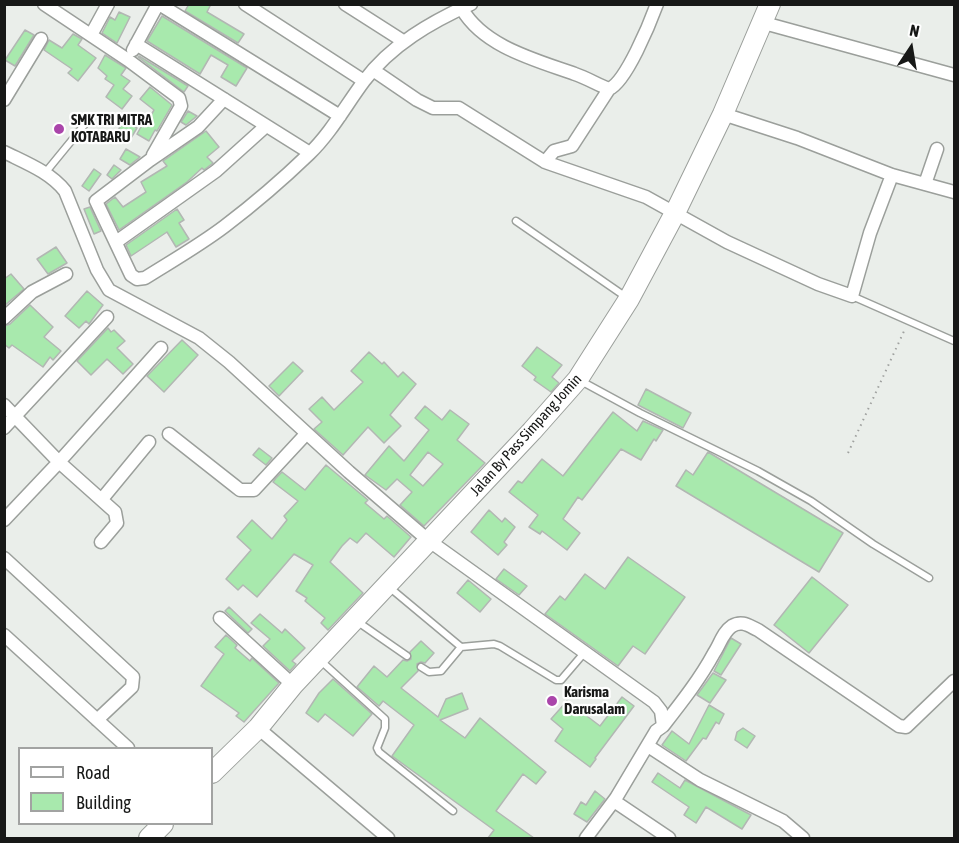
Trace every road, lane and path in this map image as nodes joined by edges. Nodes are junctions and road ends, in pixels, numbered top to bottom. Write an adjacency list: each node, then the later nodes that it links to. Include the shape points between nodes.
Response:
1 (108, 4): 10 (street)
2 (158, 4): 13 (street); 22 (street)
3 (245, 4): 17 (street)
4 (345, 4): 12 (street)
5 (441, 4): 8 (street)
6 (657, 4): 18 (street, via 633,57 617,85)
7 (51, 7): 10 (street)
8 (462, 8): 12 (street); 18 (street, via 478,28 515,52)
9 (767, 14): 16 (street); 21 (highway, Jalan By Pass Simpang Jomin)
10 (91, 35): 14 (street)
11 (41, 39): 20 (street)
12 (403, 41): 15 (street)
13 (136, 44): 14 (street); 19 (street)
14 (128, 60): 28 (street, via 181,101)
15 (374, 70): 17 (street); 29 (street, via 433,108 459,108)
16 (954, 75)
17 (364, 81): 22 (street)
18 (609, 89): 29 (street, via 572,146 554,151)
19 (224, 99): 24 (street); 28 (street, via 198,127)
20 (4, 100)
21 (723, 114): 31 (street); 34 (highway, Jalan By Pass Simpang Jomin)
22 (340, 116): 27 (street)
23 (90, 118): 30 (lane)
24 (266, 126): 27 (street); 36 (street, via 216,171)
25 (937, 149): 32 (street)
26 (4, 152): 30 (street)
27 (310, 153): 36 (street, via 224,227 145,279 131,275)
28 (150, 159): 36 (street, via 96,201)
29 (545, 162): 34 (street, via 646,197)
30 (45, 173): 50 (street, via 65,191 109,290 199,338)
31 (891, 175): 32 (street); 38 (street)
32 (925, 184): 33 (street)
33 (954, 192)
34 (675, 213): 38 (street, via 728,242); 39 (highway, Jalan By Pass Simpang Jomin)
35 (516, 221): 39 (lane)
36 (116, 242)
37 (66, 274): 41 (street, via 32,292)
38 (852, 296): 42 (lane)
39 (629, 299): 45 (highway, Jalan By Pass Simpang Jomin)
40 (107, 317): 47 (street)
41 (4, 318)
42 (909, 321): 43 (lane); 52 (path)
43 (954, 341)
44 (161, 348): 53 (street)
45 (578, 379): 56 (highway, Jalan By Pass Simpang Jomin); 59 (lane, via 759,471)
46 (4, 405): 47 (street)
47 (16, 416): 48 (street); 53 (street)
48 (4, 429)
49 (170, 434): 50 (street, via 240,490 247,491 254,490)
50 (306, 434): 56 (street)
51 (149, 442): 54 (street)
52 (848, 453)
53 (60, 462): 54 (street); 55 (street)
54 (102, 499): 57 (street, via 115,512 117,523)
55 (4, 520)
56 (428, 540): 60 (highway, Jalan By Pass Simpang Jomin); 65 (street)
57 (101, 542)
58 (4, 558): 71 (street, via 133,677 132,687)
59 (929, 578)
60 (386, 585): 62 (highway, Jalan By Pass Simpang Jomin); 64 (lane)
61 (220, 618): 70 (street)
62 (355, 619): 66 (lane); 67 (highway, Jalan By Pass Simpang Jomin)
63 (4, 635): 71 (street)
64 (461, 647): 65 (lane, via 500,646 556,680 561,680); 68 (lane, via 441,671 429,672)
65 (584, 653): 72 (street, via 654,702 661,711)
66 (406, 656)
67 (318, 659): 70 (highway, Jalan By Pass Simpang Jomin); 78 (lane, via 385,719 379,752)
68 (421, 667)
69 (954, 681): 72 (street, via 906,727 899,726 758,630 739,623 722,637 715,653)
70 (292, 684): 73 (highway, Jalan By Pass Simpang Jomin)
71 (97, 720): 75 (street)
72 (663, 726): 74 (street)
73 (258, 728): 76 (highway, Jalan By Pass Simpang Jomin); 81 (street)
74 (648, 746): 77 (street); 84 (street, via 700,780 783,821)
75 (127, 747)
76 (213, 772)
77 (614, 801): 82 (street); 83 (street)
78 (453, 811)
79 (162, 825): 80 (highway)
80 (149, 838)
81 (386, 838)
82 (586, 838)
83 (669, 838)
84 (803, 838)

